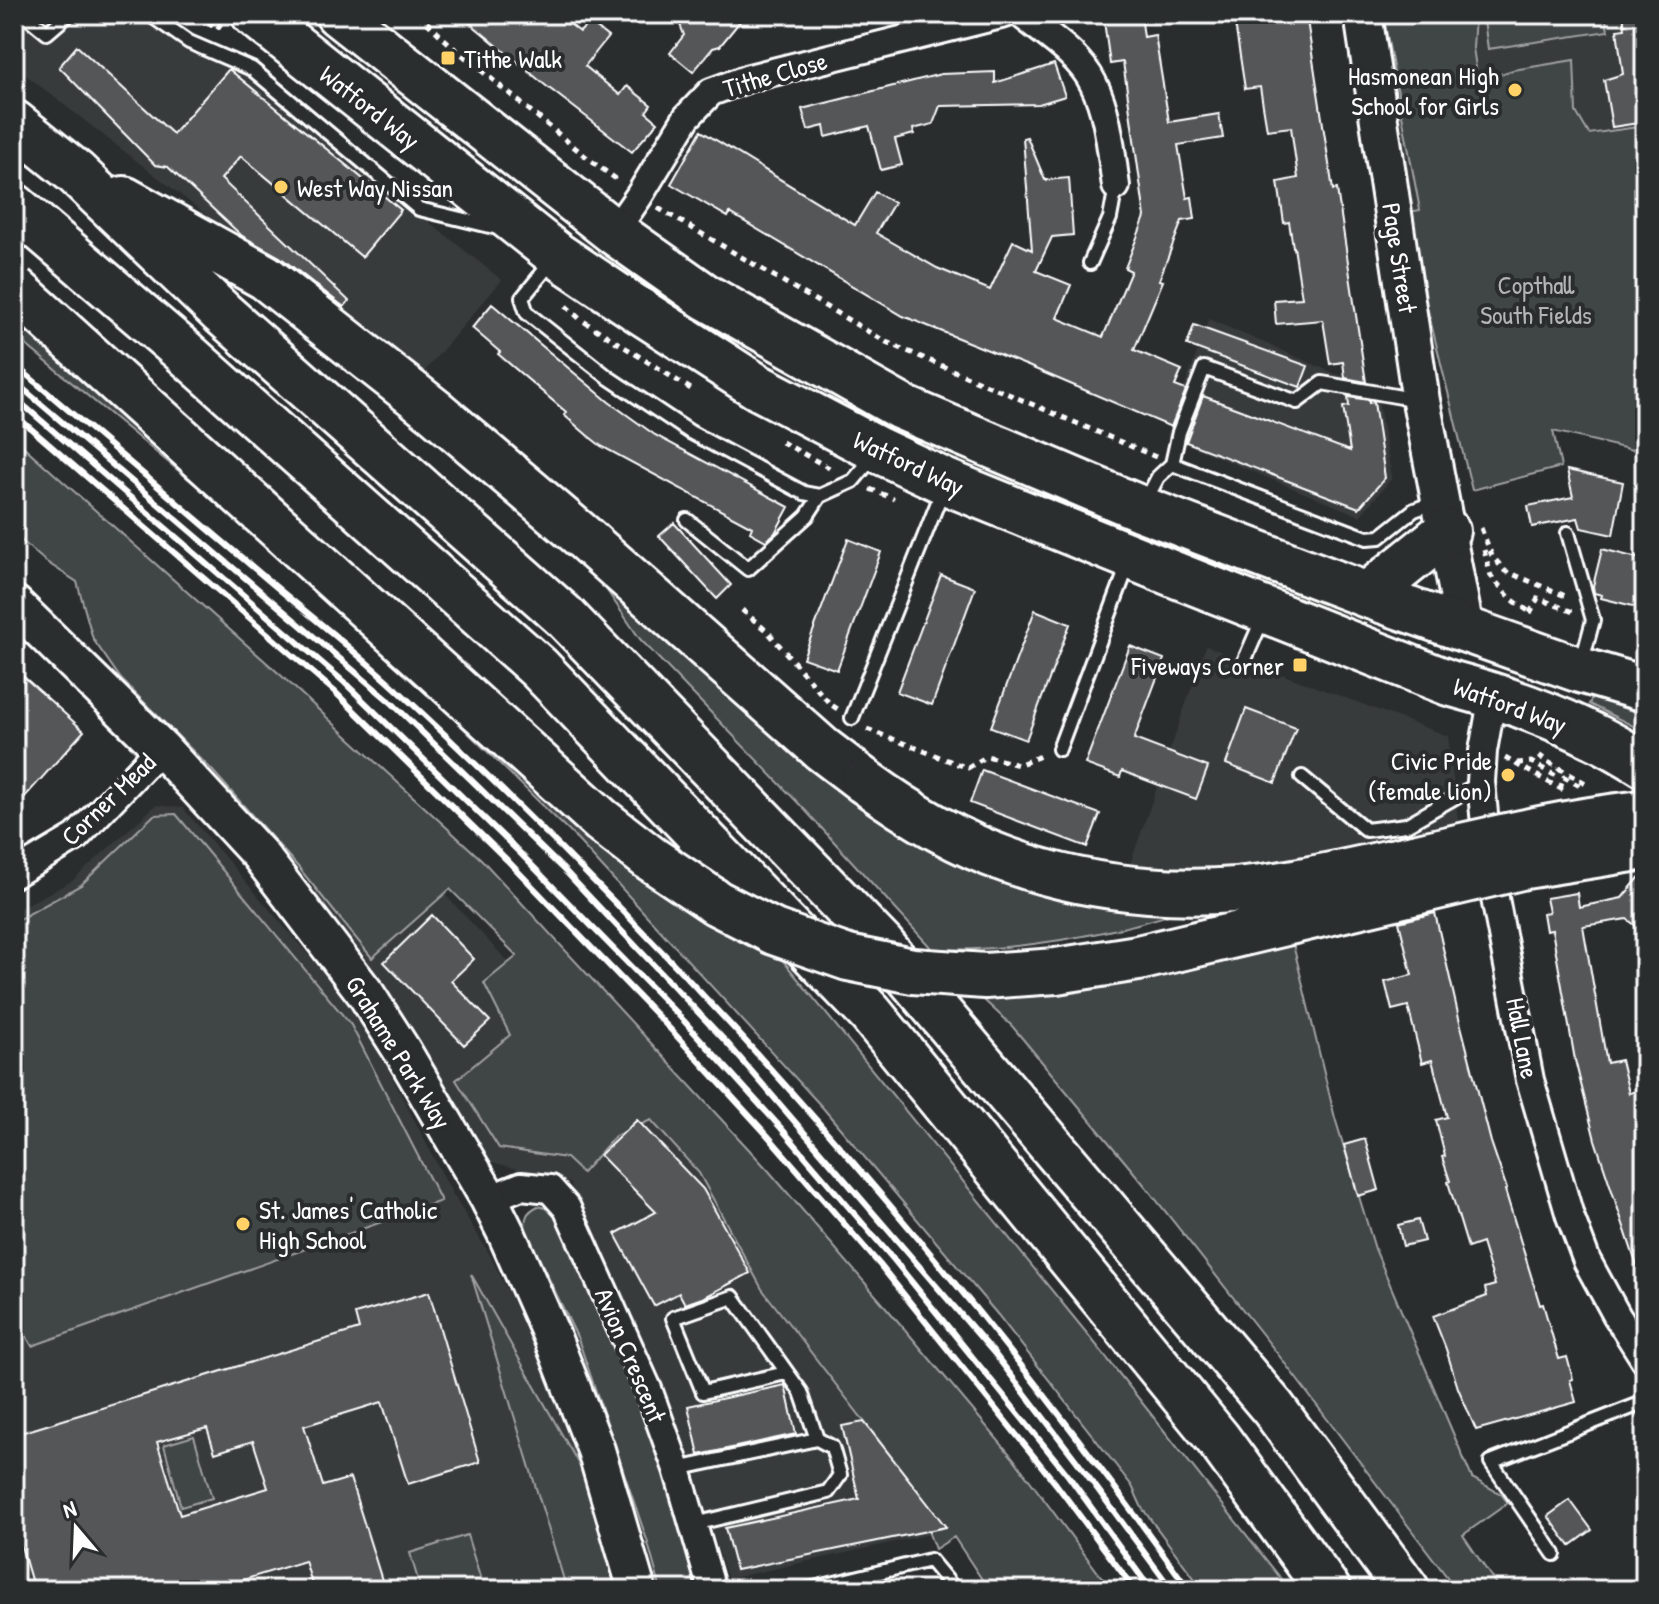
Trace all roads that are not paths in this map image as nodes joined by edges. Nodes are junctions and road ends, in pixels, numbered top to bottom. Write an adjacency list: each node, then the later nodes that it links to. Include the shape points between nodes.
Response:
1 (24, 14): 2 (lane, via 47,33)
2 (69, 14)
3 (149, 14): 14 (lane, via 189,42 252,69 419,209)
4 (338, 14): 13 (highway, Watford Way)
5 (1005, 14): 13 (street, Tithe Close, via 711,92 687,117)
6 (1021, 14): 11 (street, via 1071,55 1092,80 1104,109)
7 (1363, 14): 17 (street, Page Street)
8 (238, 17): 14 (highway, Watford Way)
9 (14, 123): 10 (highway)
10 (76, 173): 41 (highway, bridge, via 265,277 436,412 822,749 902,809 1007,860 1123,888 1241,889 1293,883 1540,828); 57 (highway, via 222,313 565,617 881,944 1273,1408)
11 (1116, 186): 15 (lane, via 1110,218)
12 (14, 206): 56 (highway, via 539,668 859,1001 1218,1439)
13 (614, 232): 22 (highway, Watford Way, via 706,297 901,407)
14 (546, 246): 18 (highway, Watford Way, via 758,387); 21 (lane, via 522,298 527,313 609,378 690,432 804,493)
15 (1090, 263)
16 (14, 288): 42 (highway, bridge, via 601,820 717,903 774,932 848,958 913,971 985,976 1056,971 1138,958 1525,866)
17 (1421, 401): 19 (lane, via 1322,383 1297,402 1204,368); 23 (street, Page Street)
18 (878, 450): 20 (highway, Watford Way); 21 (lane, via 853,481)
19 (1172, 464): 22 (lane, via 1158,477); 23 (lane, via 1367,538 1380,537 1414,510)
20 (946, 482): 26 (highway, Watford Way); 35 (lane)
21 (820, 496): 24 (lane, via 807,516 748,569)
22 (1142, 509): 27 (highway, Watford Way)
23 (1456, 519): 27 (highway); 30 (street, Page Street)
24 (687, 520)
25 (1568, 533): 31 (lane, via 1593,620)
26 (1130, 557): 29 (highway, Watford Way); 37 (lane)
27 (1367, 595): 30 (highway, Watford Way)
28 (14, 604): 36 (street, Grahame Park Way)
29 (1266, 611): 32 (lane); 34 (highway, Watford Way, via 1449,683)
30 (1465, 629): 31 (highway, Watford Way); 34 (highway)
31 (1584, 655): 33 (highway, Watford Way)
32 (1242, 666)
33 (1645, 689)
34 (1493, 695): 38 (highway, Watford Way, via 1567,724); 40 (street, Hall Lane)
35 (852, 718)
36 (161, 748): 43 (street, Corner Mead, via 76,837); 44 (street, Grahame Park Way, via 259,854 366,994)
37 (1059, 749)
38 (1645, 765)
39 (1302, 777): 40 (lane, via 1366,830 1406,825)
40 (1481, 782): 45 (street, Hall Lane, via 1489,867 1530,1080 1587,1261)
41 (1645, 813)
42 (1645, 847)
43 (14, 874)
44 (489, 1199): 49 (street, Avion Crescent, via 521,1186 550,1189 567,1208 648,1389); 52 (street, Grahame Park Way, via 593,1441)
45 (1645, 1360)
46 (786, 1373): 46 (lane, via 703,1392 673,1318 733,1297); 48 (lane, via 801,1392)
47 (1645, 1402): 51 (lane, via 1491,1462)
48 (817, 1439): 49 (lane); 50 (lane, via 832,1447 840,1475 828,1492)
49 (677, 1469): 50 (street, Avion Crescent)
50 (694, 1524): 53 (street, Avion Crescent)
51 (1554, 1554)
52 (637, 1590)
53 (712, 1590)
54 (806, 1590): 55 (lane, via 930,1560)
55 (955, 1590)
56 (1328, 1590)
57 (1407, 1590)

